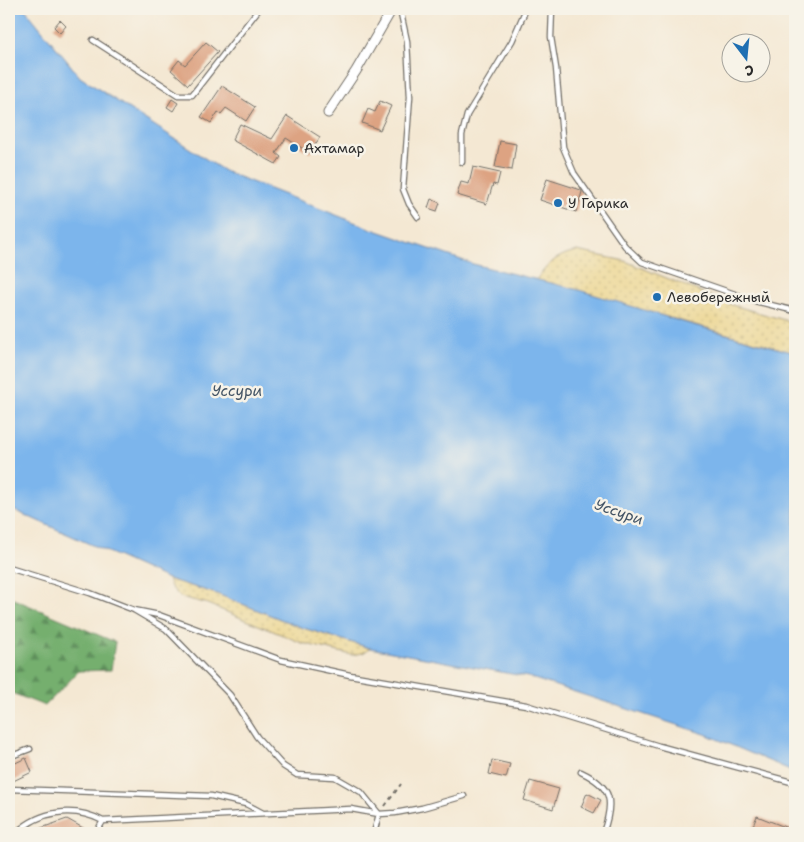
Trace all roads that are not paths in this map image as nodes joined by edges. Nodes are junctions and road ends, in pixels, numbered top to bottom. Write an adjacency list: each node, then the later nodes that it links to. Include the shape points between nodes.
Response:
1 (259, 9): 6 (lane, via 192,95 178,95)
2 (392, 9): 7 (street)
3 (400, 9): 9 (lane, via 407,41 410,97 403,189)
4 (526, 9): 8 (lane, via 512,40 467,115 462,135)
5 (552, 9): 10 (lane, via 551,38 562,147 574,173 625,246 642,262)
6 (93, 40)
7 (328, 113)
8 (462, 162)
9 (418, 216)
10 (795, 312)
11 (9, 568): 12 (lane)
12 (134, 610): 16 (lane, via 159,615 280,660 526,705); 20 (lane, via 166,628 230,695 258,737 283,766 297,775 334,777 361,792)
13 (30, 749): 14 (lane)
14 (9, 757)
15 (581, 772): 25 (lane, via 599,782 610,800 610,814)
16 (795, 783)
17 (9, 789): 19 (lane, via 211,796 246,804)
18 (464, 796): 20 (lane, via 422,808)
19 (264, 814): 20 (lane, via 351,809); 21 (lane)
20 (379, 814): 24 (lane)
21 (103, 821): 22 (lane, via 83,812 56,812); 23 (lane)
22 (16, 833)
23 (96, 833)
24 (374, 833)
25 (603, 833)

